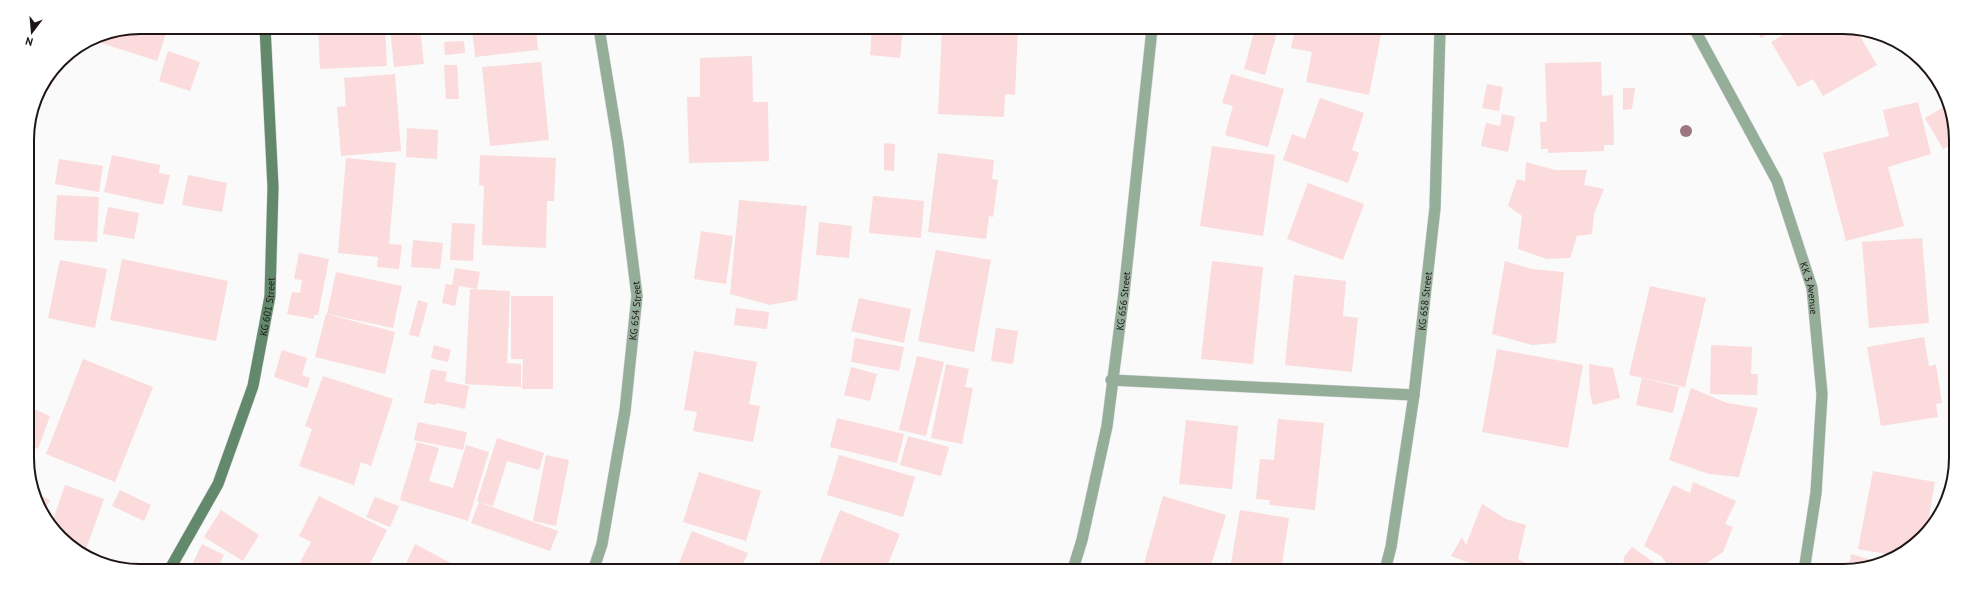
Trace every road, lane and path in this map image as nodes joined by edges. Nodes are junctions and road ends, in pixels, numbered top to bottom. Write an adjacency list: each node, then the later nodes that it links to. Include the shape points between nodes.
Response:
1 (265, 34): 8 (main road, KG 601 Street, via 273,187 270,296 253,386 218,484)
2 (600, 34): 9 (street, KG 654 Street, via 618,144 637,296 625,411 602,544)
3 (1151, 34): 6 (street, KG 656 Street, via 1124,293)
4 (1440, 34): 7 (street, KG 658 Street, via 1435,208)
5 (1697, 34): 12 (street, KK 3 Avenue, via 1777,181 1812,288 1822,394 1816,494)
6 (1112, 380): 7 (street); 10 (street, KG 656 Street, via 1107,426)
7 (1414, 395): 11 (street, KG 658 Street)
8 (173, 564)
9 (595, 564)
10 (1075, 564)
11 (1386, 564)
12 (1805, 564)

